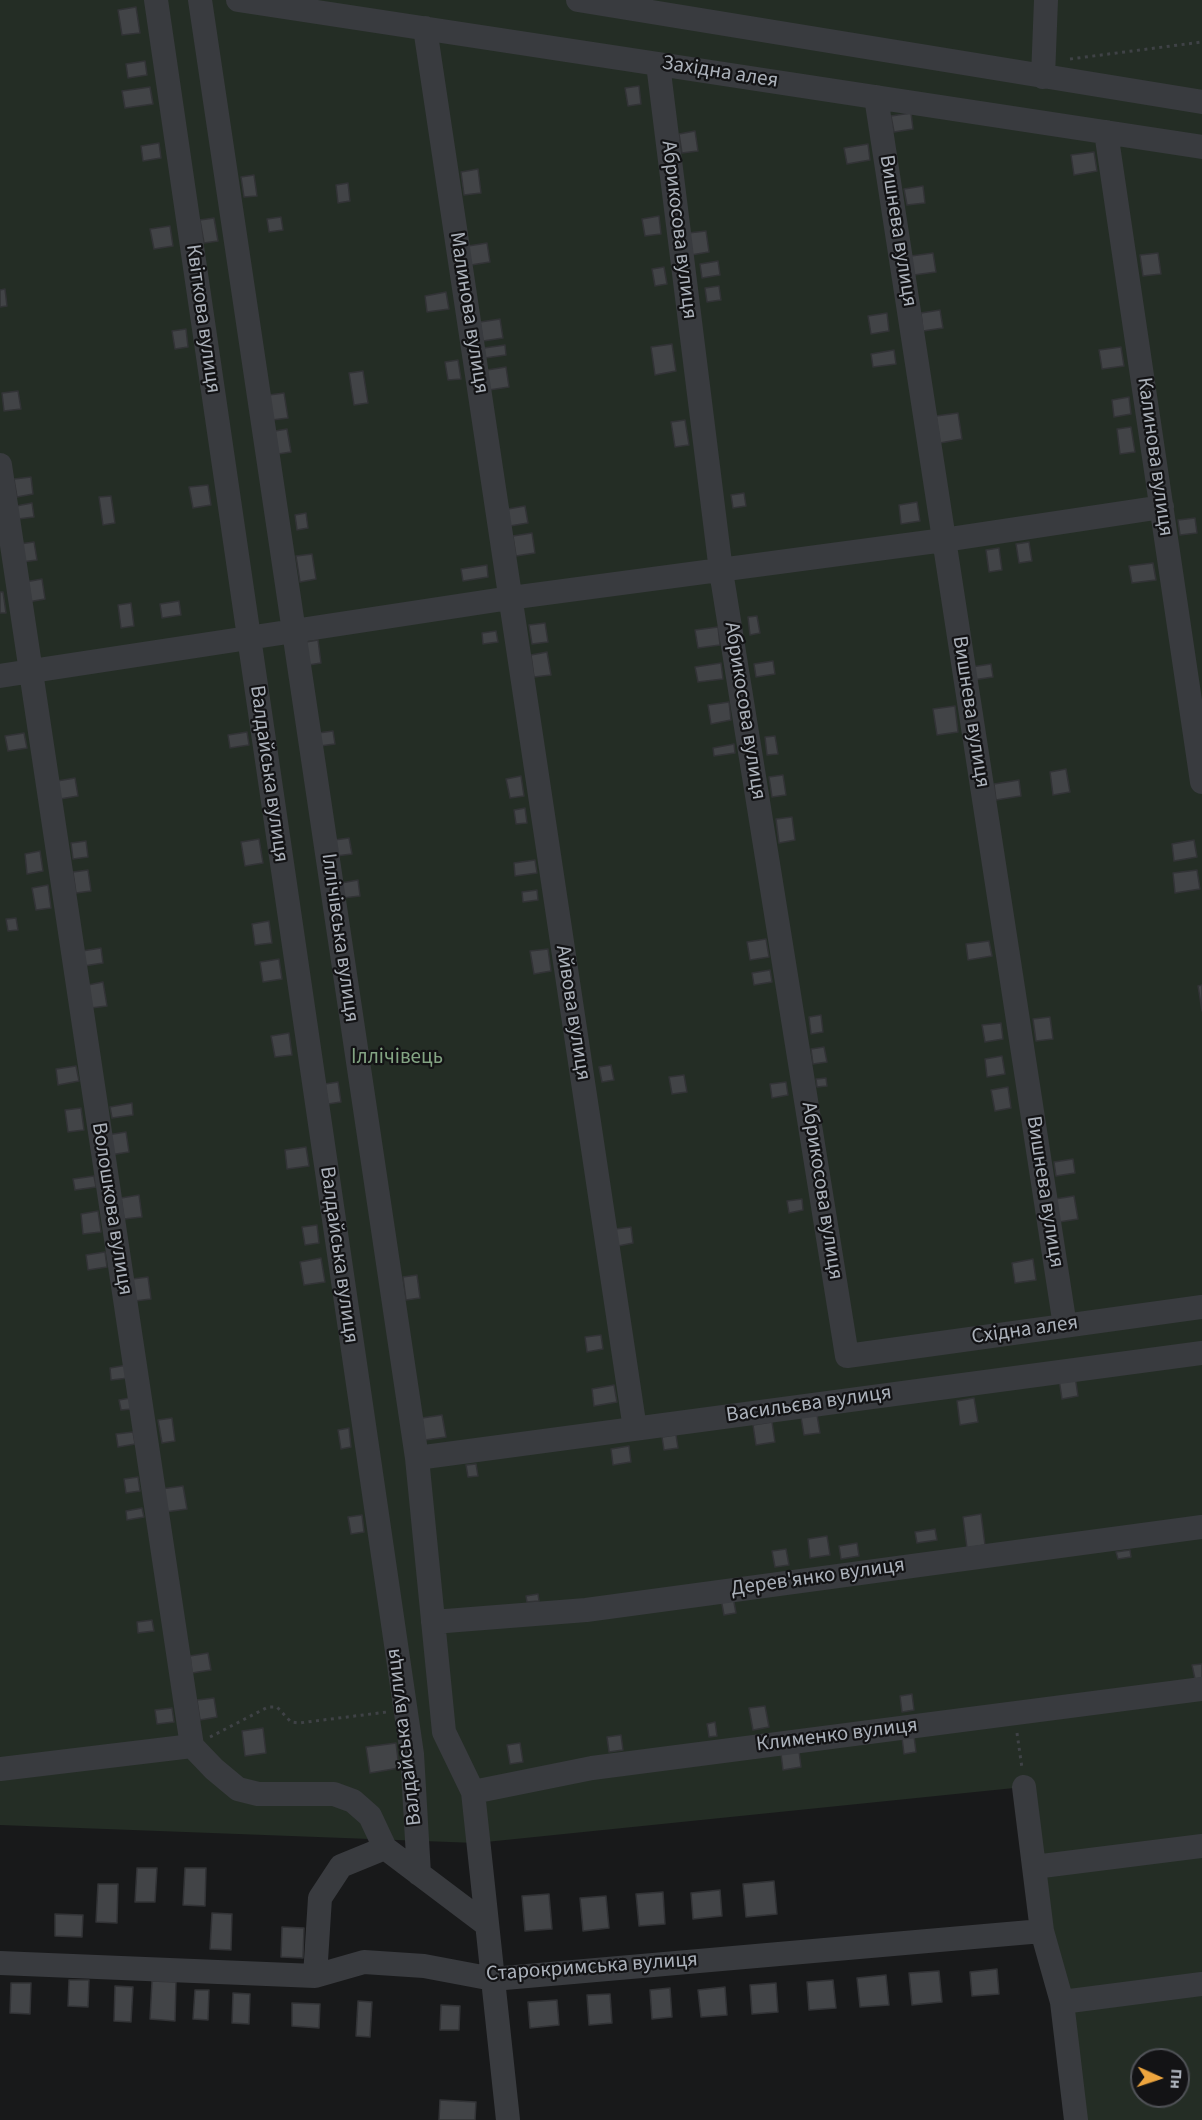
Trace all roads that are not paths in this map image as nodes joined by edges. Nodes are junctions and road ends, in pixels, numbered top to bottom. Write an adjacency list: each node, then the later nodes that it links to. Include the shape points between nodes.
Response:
1 (156, 0): 19 (street, Квіткова вулиця)
2 (200, 0): 18 (street, Іллічівська вулиця)
3 (238, 0): 6 (street, Західна алея)
4 (578, 0): 8 (street)
5 (1046, 0): 8 (street)
6 (425, 28): 7 (street, Західна алея); 17 (street, Малинова вулиця)
7 (658, 64): 9 (street, Західна алея); 16 (street, Абрикосова вулиця)
8 (1043, 70): 10 (street)
9 (876, 97): 11 (street, Західна алея); 15 (street, Вишнева вулиця)
10 (1202, 102)
11 (1106, 132): 12 (street, Західна алея); 14 (street, Калинова вулиця)
12 (1202, 147)
13 (0, 465): 20 (street, Волошкова вулиця)
14 (1162, 507): 15 (street); 22 (street, Калинова вулиця)
15 (944, 540): 16 (street); 24 (street, Вишнева вулиця)
16 (721, 571): 17 (street); 26 (street, Абрикосова вулиця)
17 (510, 598): 18 (street); 27 (street, Айвова вулиця)
18 (294, 631): 19 (street); 28 (street, Іллічівська вулиця)
19 (248, 638): 20 (street); 39 (street, Валдайська вулиця, via 412,1754)
20 (31, 671): 21 (street); 32 (street, Волошкова вулиця)
21 (0, 676)
22 (1202, 782)
23 (1202, 1307): 24 (street, Східна алея)
24 (1065, 1326): 26 (street, Східна алея)
25 (1202, 1353): 27 (street, Васильєва вулиця)
26 (847, 1356)
27 (634, 1429): 28 (street, Васильєва вулиця)
28 (417, 1458): 30 (street, Іллічівська вулиця)
29 (1202, 1527): 30 (street, Дерев'янко вулиця, via 586,1610)
30 (433, 1622): 35 (street, Іллічівська вулиця, via 444,1732)
31 (1202, 1689): 35 (street, Клименко вулиця, via 592,1768)
32 (192, 1746): 33 (street); 37 (street, via 238,1790 258,1794 334,1794 353,1801 370,1816)
33 (0, 1769)
34 (1024, 1787): 38 (street)
35 (473, 1792): 40 (street, Іллічівська вулиця)
36 (1202, 1846): 38 (street)
37 (385, 1848): 39 (street); 43 (street, via 341,1866 320,1898)
38 (1034, 1867): 41 (street)
39 (419, 1874): 40 (street)
40 (487, 1924): 44 (street, Іллічівська вулиця)
41 (1042, 1931): 44 (street, Старокримська вулиця); 46 (street)
42 (0, 1963): 43 (street, Старокримська вулиця)
43 (315, 1976): 44 (street, Старокримська вулиця, via 364,1962 424,1966)
44 (493, 1979): 47 (street, Іллічівська вулиця)
45 (1202, 1984): 46 (street)
46 (1062, 2002): 48 (street)
47 (508, 2120)
48 (1076, 2120)

